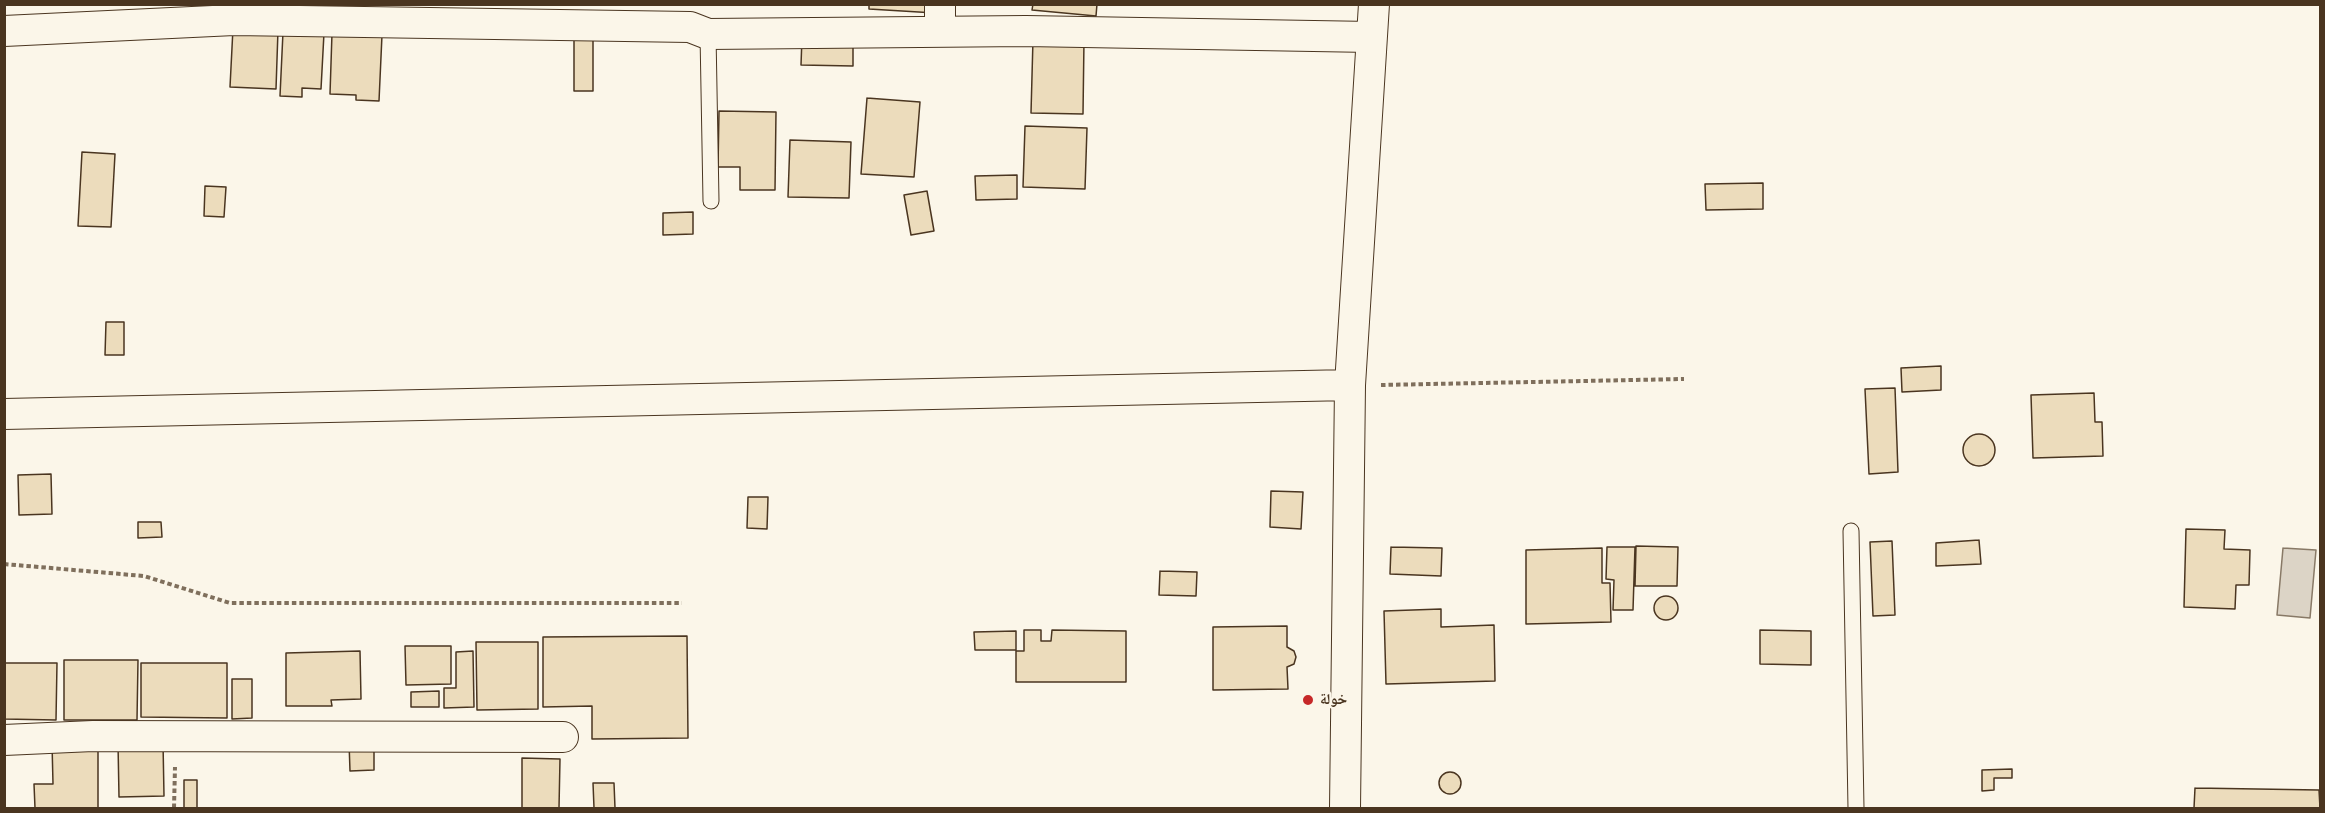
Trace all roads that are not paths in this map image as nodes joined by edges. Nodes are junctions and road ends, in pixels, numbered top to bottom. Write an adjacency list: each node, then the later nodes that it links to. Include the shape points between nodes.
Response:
1 (1374, 4): 6 (street)
2 (573, 15): 4 (street); 5 (street, via 234,20)
3 (940, 18): 4 (street); 6 (street)
4 (696, 22): 7 (lane)
5 (4, 31)
6 (1371, 37): 8 (street)
7 (711, 201)
8 (1350, 385): 9 (street); 13 (street)
9 (4, 414)
10 (1851, 531): 14 (lane)
11 (563, 737): 12 (street, via 93,736)
12 (4, 740)
13 (1346, 808)
14 (1856, 808)

